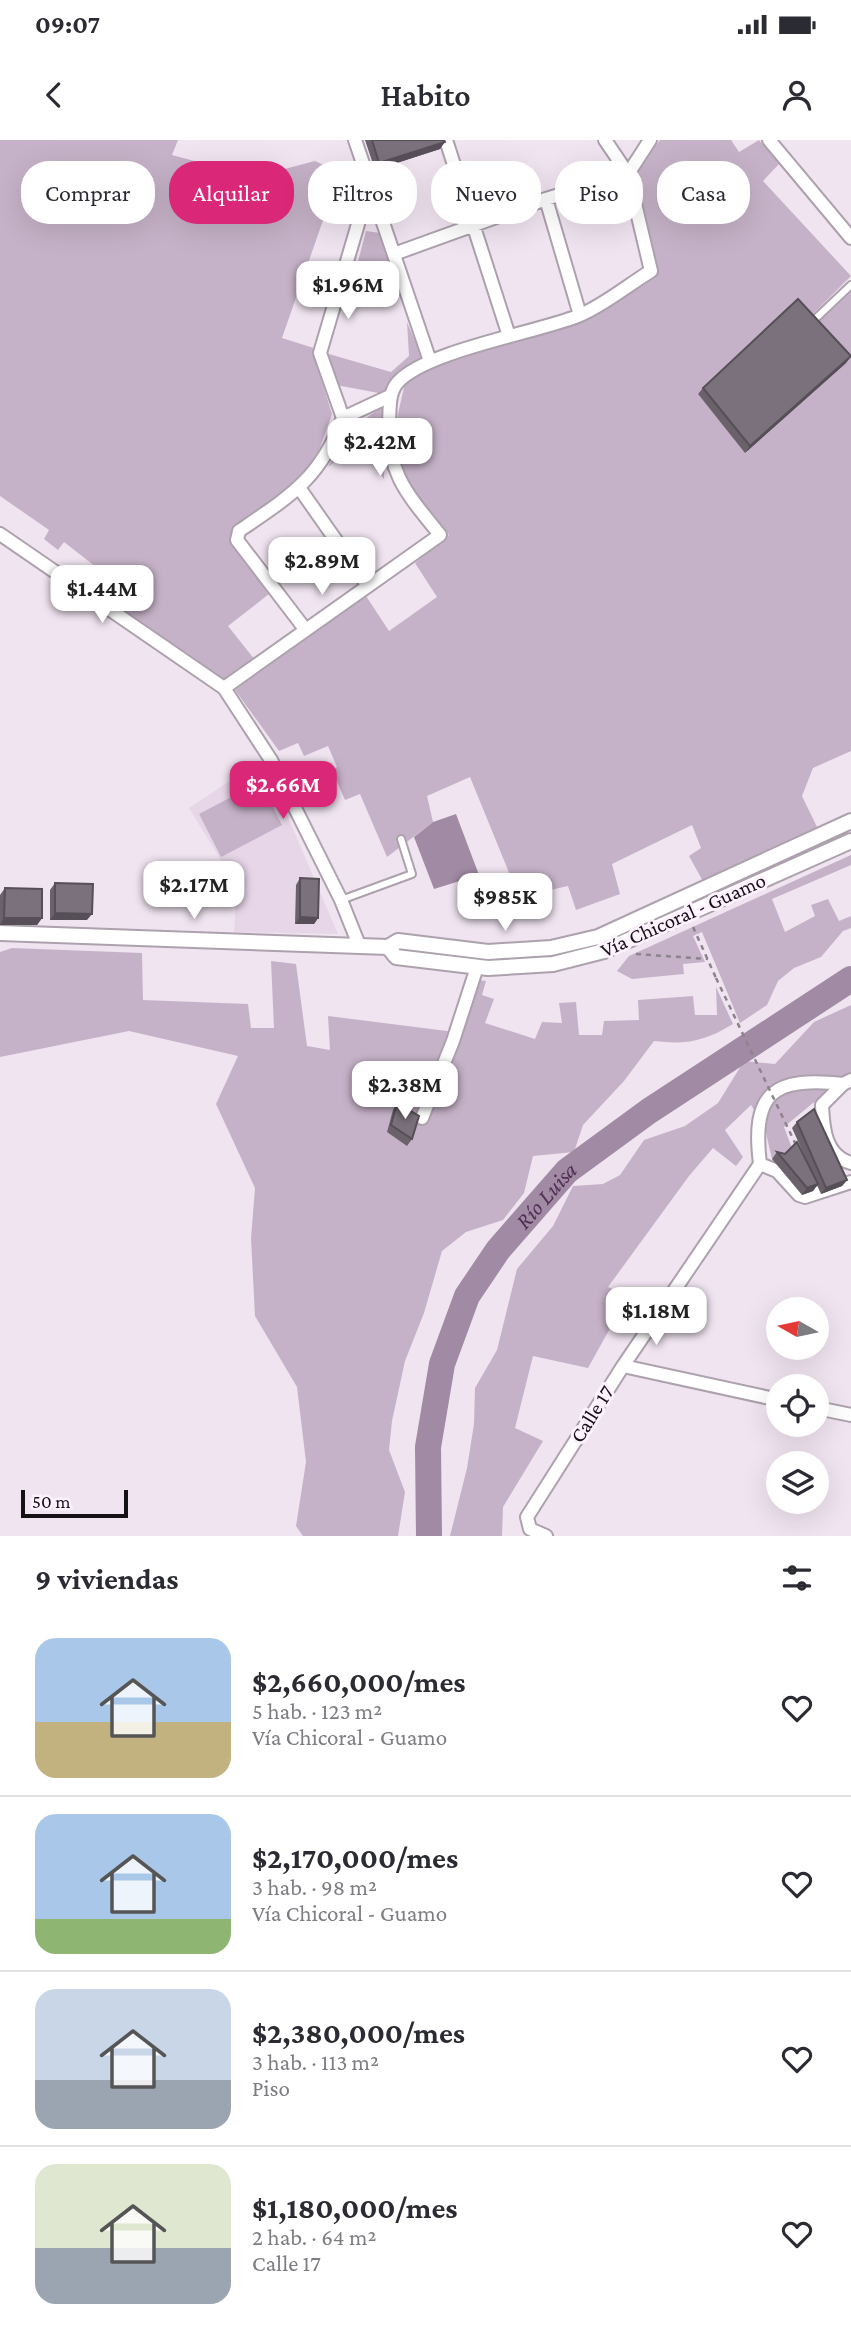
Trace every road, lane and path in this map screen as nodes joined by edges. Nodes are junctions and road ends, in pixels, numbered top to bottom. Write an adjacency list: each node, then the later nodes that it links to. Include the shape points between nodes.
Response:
1 (355, 140): 14 (street)
2 (446, 140): 12 (street)
3 (605, 140): 6 (street)
4 (650, 140): 7 (street)
5 (769, 140): 13 (street)
6 (619, 161)
7 (636, 161)
8 (555, 196): 9 (street)
9 (546, 199): 12 (street); 16 (street)
10 (358, 224): 21 (street, via 320,354)
11 (640, 224): 16 (street, via 651,271)
12 (473, 225): 14 (street); 18 (street)
13 (851, 238)
14 (394, 254): 19 (street)
15 (851, 285): 17 (lane)
16 (580, 315): 18 (street)
17 (810, 324)
18 (509, 336): 19 (street)
19 (430, 362): 20 (street, via 398,382)
20 (390, 396): 21 (street); 24 (street, via 391,462 401,487 440,536)
21 (343, 418): 22 (street, via 334,442)
22 (300, 489): 24 (street); 25 (street, via 239,531 237,540)
23 (0, 534): 26 (street)
24 (368, 586): 25 (street)
25 (305, 629): 26 (street)
26 (223, 688): 32 (street, via 271,760)
27 (851, 821): 30 (street, Vía Chicoral - Guamo)
28 (401, 839): 32 (lane, via 411,874)
29 (851, 841): 31 (street, Vía Chicoral - Guamo)
30 (733, 875): 31 (street); 34 (street, Vía Chicoral - Guamo)
31 (739, 890): 33 (street, Vía Chicoral - Guamo)
32 (341, 900): 37 (street)
33 (688, 914): 36 (street, Vía Chicoral - Guamo); 41 (path)
34 (636, 919): 36 (street); 39 (street, Vía Chicoral - Guamo, via 598,937 551,948)
35 (0, 933): 37 (street, Vía Chicoral - Guamo)
36 (641, 934): 42 (street, Vía Chicoral - Guamo, via 604,951 553,964)
37 (359, 945): 38 (street, Vía Chicoral - Guamo)
38 (388, 947): 39 (street, Vía Chicoral - Guamo, via 398,941); 42 (street, Vía Chicoral - Guamo, via 396,957)
39 (488, 952): 42 (street)
40 (630, 953): 41 (path)
41 (708, 959): 45 (path, bridge)
42 (482, 968): 44 (street)
43 (847, 1082): 46 (street, via 822,1105 824,1136 841,1160); 47 (street, via 786,1086 767,1096 757,1139)
44 (422, 1118)
45 (799, 1152)
46 (851, 1163)
47 (760, 1164): 48 (street, via 772,1168 805,1197); 49 (street, Calle 17)
48 (851, 1182)
49 (622, 1366): 50 (street); 53 (street, Calle 17, via 527,1517 530,1528)
50 (766, 1397)
51 (829, 1410): 52 (street)
52 (851, 1415)
53 (546, 1536)

